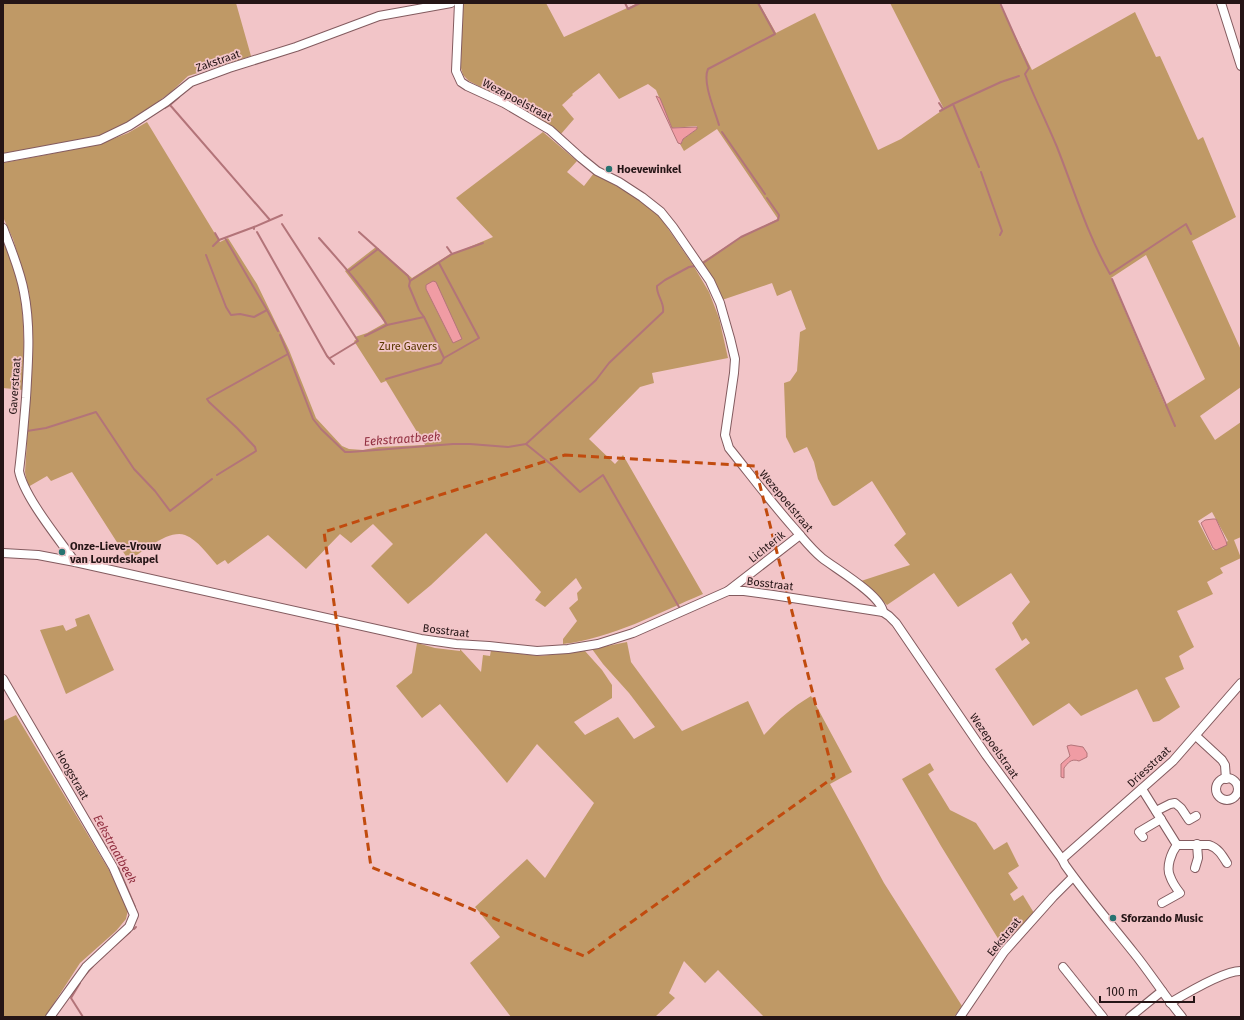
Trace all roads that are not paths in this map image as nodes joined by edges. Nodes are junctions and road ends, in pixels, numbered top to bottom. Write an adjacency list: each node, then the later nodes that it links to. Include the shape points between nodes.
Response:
1 (452, 3): 5 (street, Zakstraat, via 379,16 191,82 129,126 100,140)
2 (458, 3): 7 (street, Wezepoelstraat, via 456,71 461,82 550,130 597,171 619,182 661,212 710,282 720,303 735,359 725,435 729,448)
3 (1221, 3): 4 (street)
4 (1241, 66)
5 (3, 158)
6 (3, 228): 8 (street, Gaverstraat, via 16,260 24,291 29,336 21,480)
7 (800, 535): 12 (street, Lichterik); 13 (street, Wezepoelstraat, via 822,558 859,584 876,600)
8 (58, 537): 10 (street, via 60,545); 11 (street, Gaverstraat)
9 (3, 553): 10 (street, Bosstraat)
10 (57, 558): 11 (street, Bosstraat)
11 (75, 562): 12 (street, Bosstraat, via 421,639 537,651 598,644 633,633)
12 (728, 591): 13 (street, Bosstraat, via 744,591)
13 (883, 612): 26 (street, Wezepoelstraat, via 896,623 986,755)
14 (3, 678): 36 (street, Hoogstraat, via 112,867 134,915 129,927 86,967)
15 (1241, 683): 16 (street, Driesstraat)
16 (1196, 736): 17 (street, via 1222,760); 19 (street, Driesstraat)
17 (1226, 779): 18 (street); 18 (street, via 1220,781 1216,789 1220,798 1225,800 1236,795)
18 (1238, 779)
19 (1142, 789): 20 (street); 26 (street, Driesstraat)
20 (1156, 811): 21 (street); 22 (street, via 1175,803)
21 (1161, 819): 23 (street); 25 (street)
22 (1190, 820)
23 (1139, 832)
24 (1197, 844): 25 (street); 27 (street, via 1214,847); 28 (street, via 1198,858)
25 (1177, 845): 30 (street, via 1172,851 1168,870 1180,893)
26 (1062, 859): 29 (street, Wezepoelstraat)
27 (1227, 863)
28 (1195, 868)
29 (1074, 877): 33 (street, Wezepoelstraat); 37 (street, Eekstraat, via 1004,952)
30 (1162, 902)
31 (1063, 967): 38 (street)
32 (1241, 971): 34 (street, via 1234,971 1210,981)
33 (1162, 991): 34 (street, Wezepoelstraat); 35 (street)
34 (1170, 1003): 39 (street, Wezepoelstraat)
35 (1131, 1016)
36 (50, 1017)
37 (960, 1017)
38 (1103, 1017)
39 (1182, 1017)

